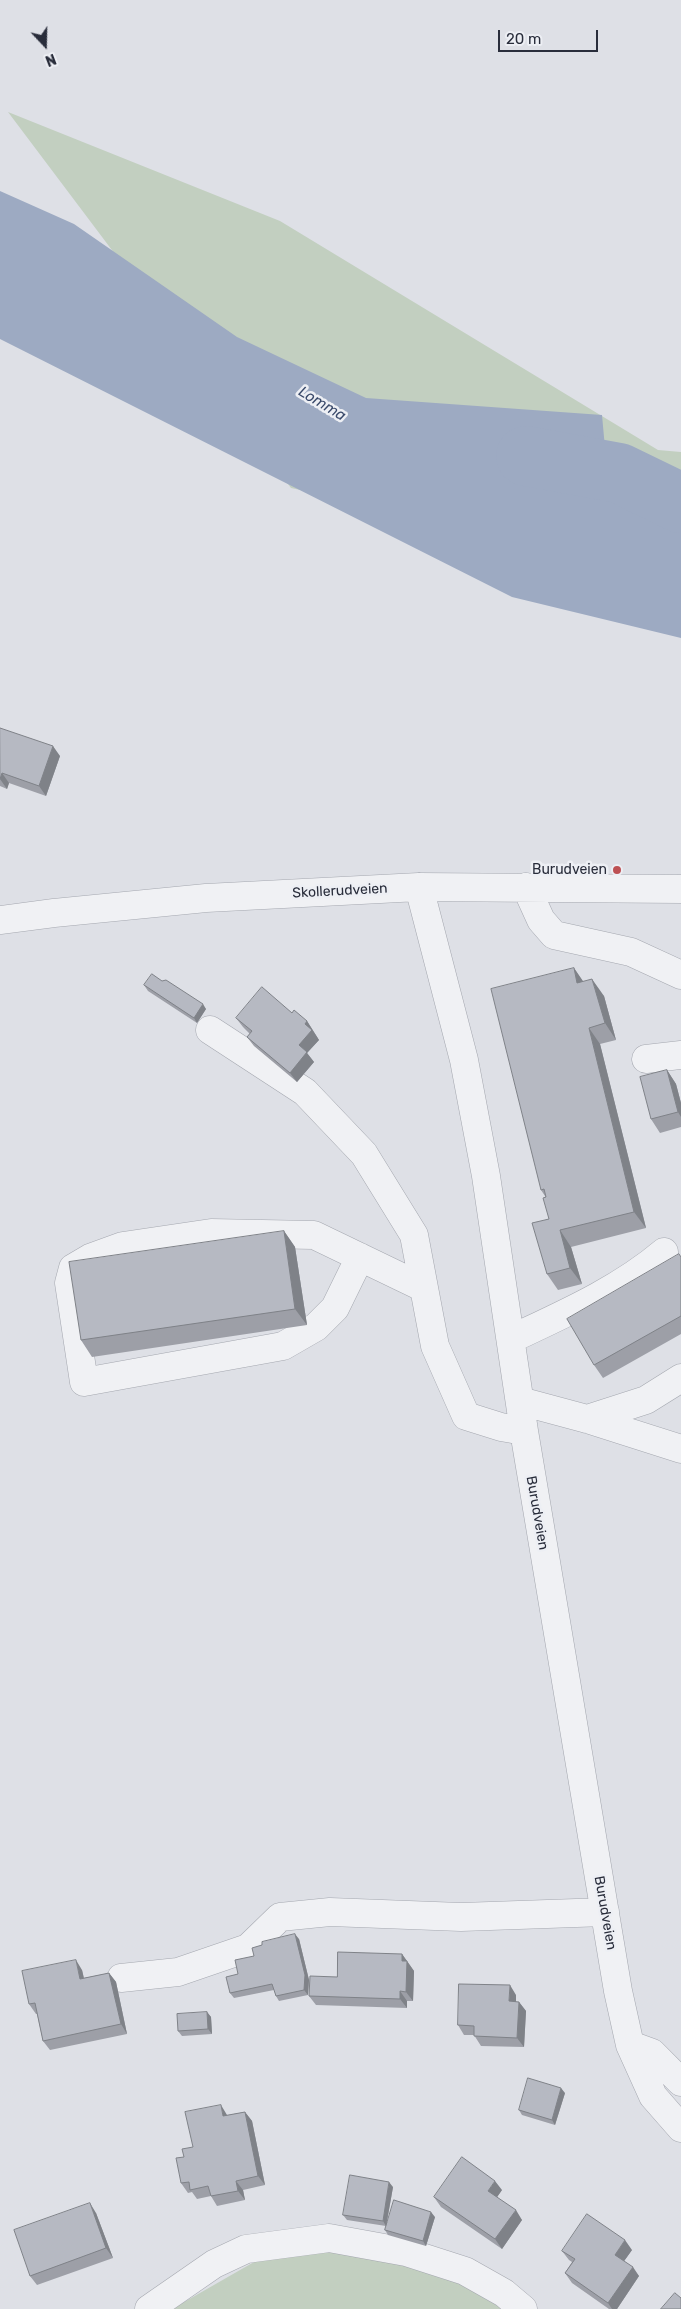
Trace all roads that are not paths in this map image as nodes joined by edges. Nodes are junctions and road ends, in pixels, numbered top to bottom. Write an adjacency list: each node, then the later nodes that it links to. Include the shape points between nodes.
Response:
1 (419, 887): 2 (street, Skollerudveien); 4 (street, Skollerudveien, via 206,898); 12 (street, Burudveien, via 464,1060)
2 (526, 887): 3 (street, Skollerudveien); 5 (street, via 541,920 554,935 631,952)
3 (681, 889)
4 (0, 920)
5 (681, 976)
6 (210, 1030): 11 (street, via 305,1092 364,1154 414,1236)
7 (681, 1055): 8 (street)
8 (646, 1059)
9 (664, 1252): 12 (street, via 646,1268 592,1301)
10 (360, 1257): 10 (street, via 335,1308 316,1327 284,1346 84,1382 69,1283 72,1268 90,1258 123,1246 211,1233 314,1235); 11 (street)
11 (424, 1288): 16 (street, via 435,1346 466,1416)
12 (511, 1339): 14 (street, Burudveien)
13 (681, 1378): 15 (street, via 646,1400)
14 (520, 1400): 15 (street); 16 (street, Burudveien)
15 (587, 1419): 17 (street)
16 (524, 1431): 18 (street, Burudveien)
17 (681, 1449)
18 (605, 1912): 19 (street, via 461,1917 330,1912 280,1916 248,1948 178,1972); 20 (street, Burudveien)
19 (121, 1978)
20 (630, 2045): 21 (street, via 652,2053); 22 (street, Burudveien, via 653,2096)
21 (681, 2082)
22 (681, 2128)
23 (150, 2309): 24 (street, via 214,2264 246,2249 329,2238 406,2252 465,2271)
24 (523, 2309)

